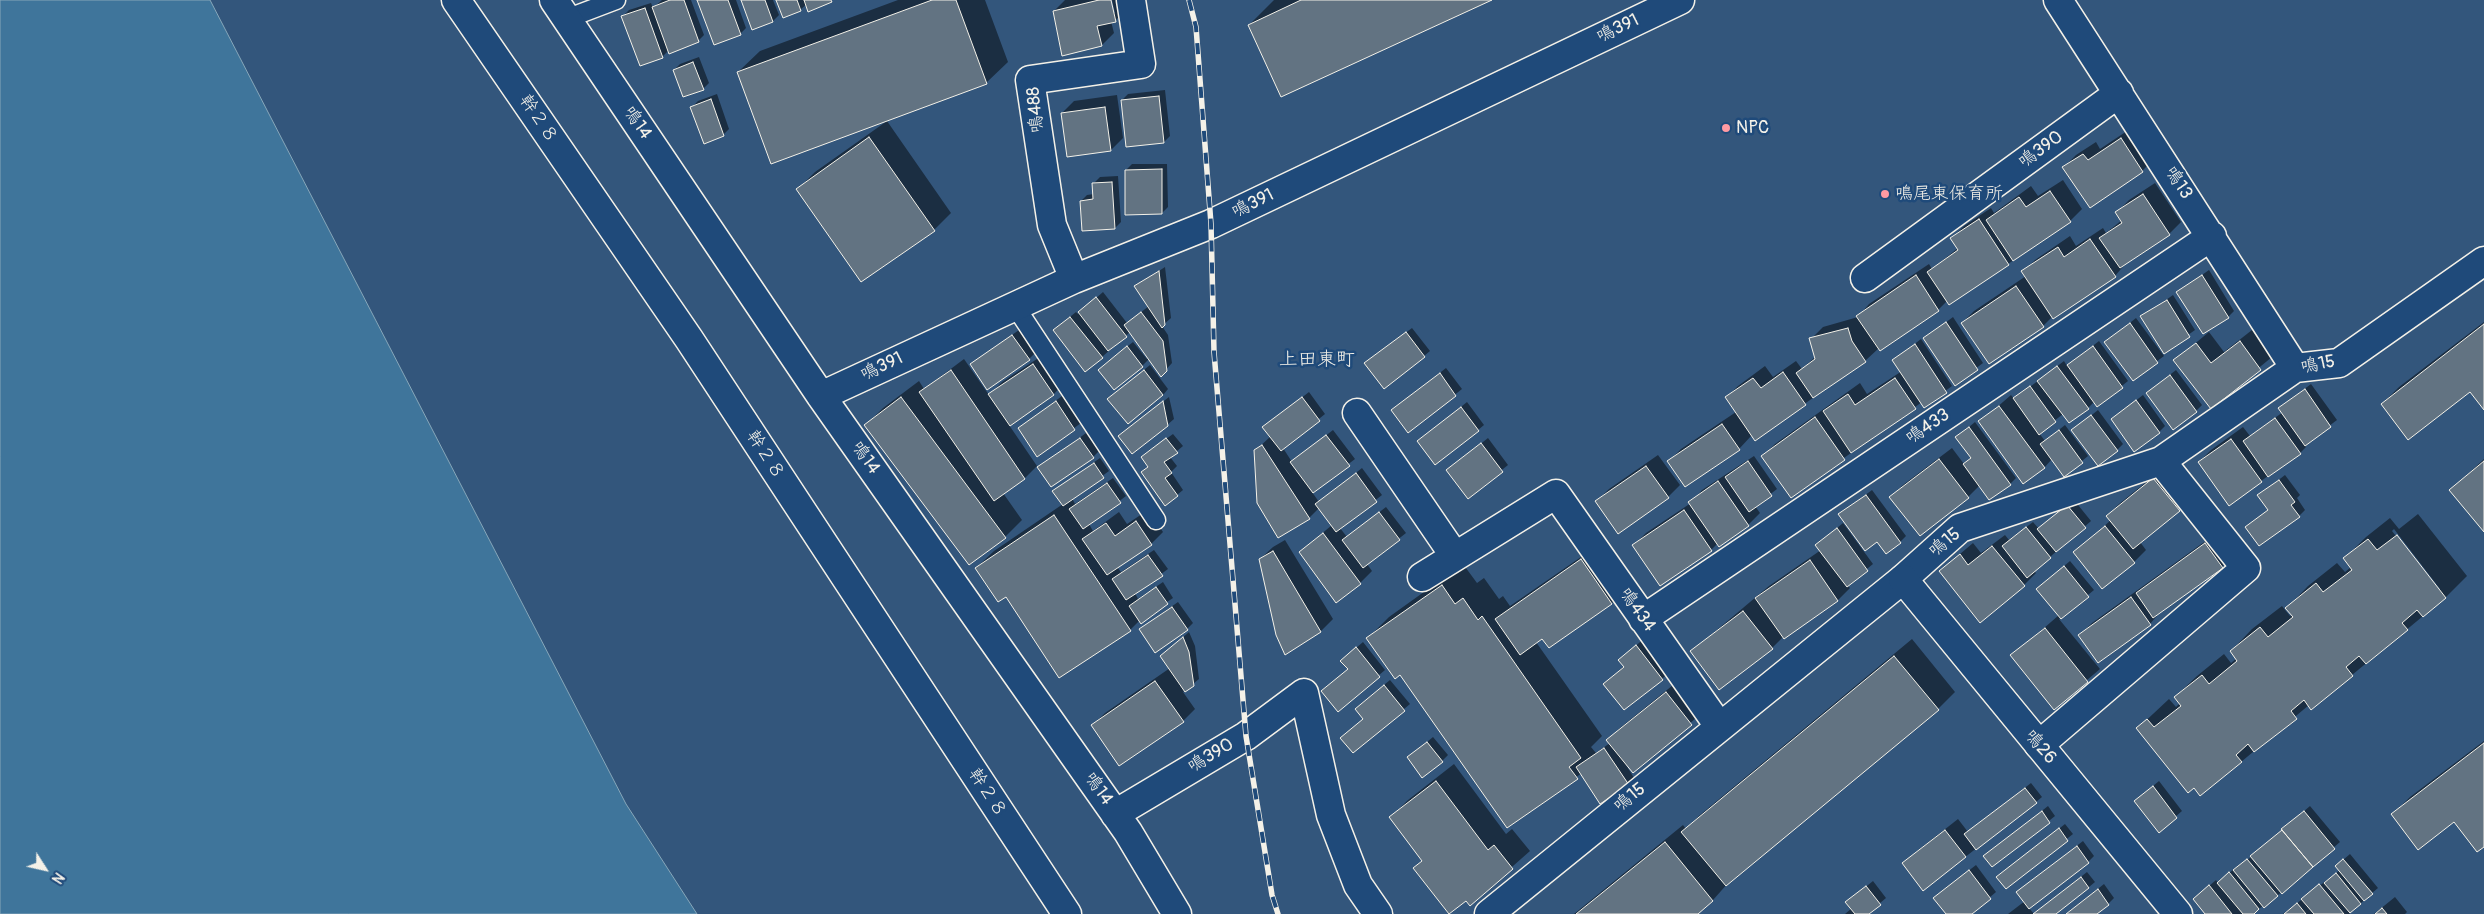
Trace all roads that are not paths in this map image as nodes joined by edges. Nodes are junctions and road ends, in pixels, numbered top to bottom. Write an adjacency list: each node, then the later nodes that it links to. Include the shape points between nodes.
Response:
1 (456, 0): 25 (street, 幹２８, via 689,339)
2 (616, 0): 6 (lane)
3 (1131, 0): 11 (street, 鳴488, via 1141,64 1030,80 1052,225)
4 (1680, 0): 11 (street, 鳴391, via 1211,224)
5 (2058, 0): 7 (street, 鳴13)
6 (560, 10): 14 (street, 鳴14)
7 (2119, 93): 8 (street, 鳴13); 10 (street, 鳴390)
8 (2212, 236): 13 (street, 鳴13); 21 (street, 鳴433)
9 (2484, 261): 13 (street, 鳴15, via 2339,363)
10 (1865, 278)
11 (1074, 279): 12 (street, 鳴391)
12 (1015, 306): 14 (street, 鳴391); 17 (lane)
13 (2295, 368): 16 (street, 鳴15)
14 (821, 396): 24 (street, 鳴14)
15 (1357, 413): 18 (street)
16 (2161, 461): 20 (street, 鳴15, via 1960,528); 23 (street, via 2246,568)
17 (1156, 520)
18 (1454, 555): 19 (street); 21 (street, 鳴434, via 1556,494)
19 (1422, 577)
20 (1902, 579): 22 (street, 鳴15); 23 (street, 鳴26)
21 (1643, 618): 22 (street, 鳴434)
22 (1719, 726): 28 (street, 鳴15)
23 (2039, 745): 29 (street, 鳴26)
24 (1116, 814): 26 (street, 鳴14); 27 (street, 鳴390, via 1246,736 1304,693 1331,815 1358,885)
25 (1067, 914)
26 (1177, 914)
27 (1378, 914)
28 (1489, 914)
29 (2178, 914)

